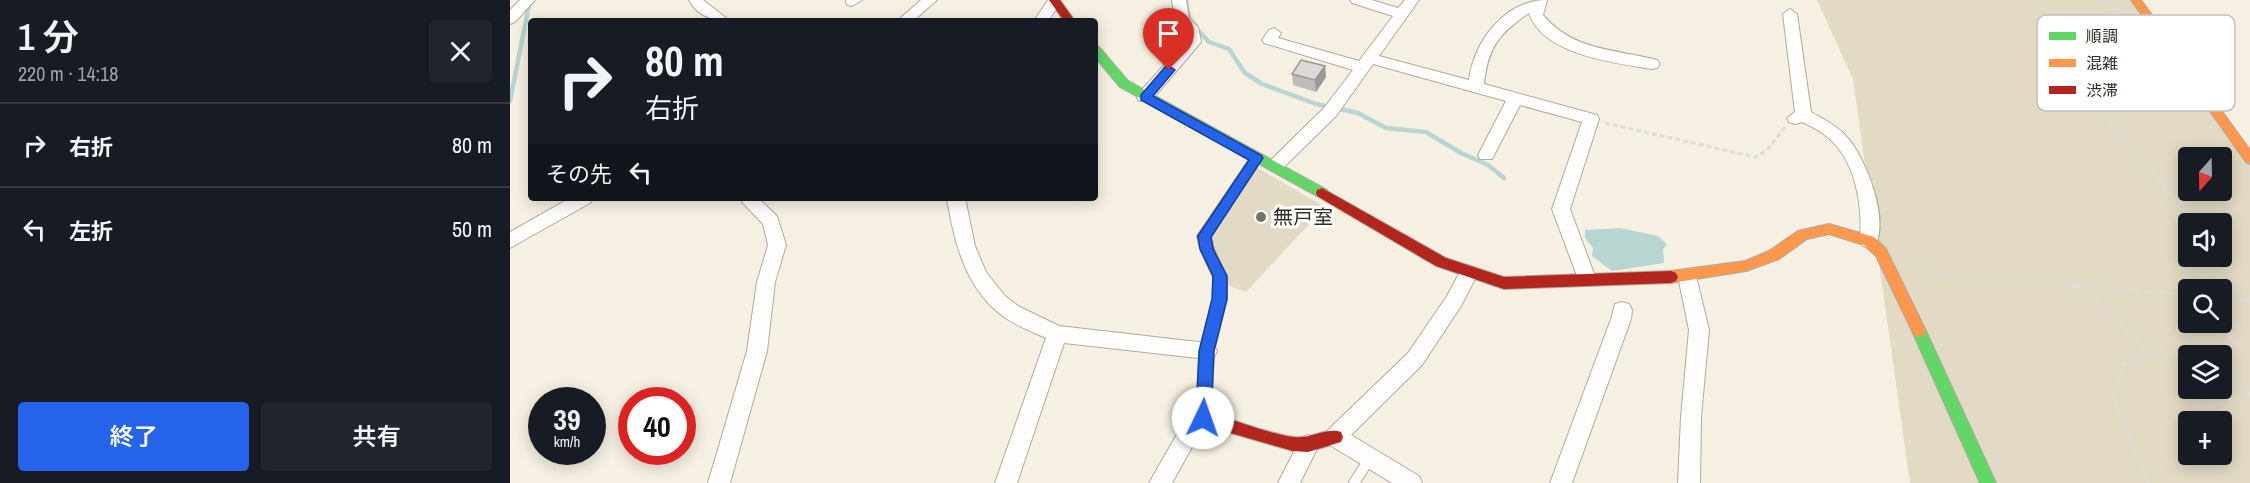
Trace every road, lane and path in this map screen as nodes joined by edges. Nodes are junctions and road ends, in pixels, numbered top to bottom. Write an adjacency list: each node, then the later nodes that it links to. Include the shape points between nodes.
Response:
1 (528, 0): 19 (street)
2 (696, 0): 15 (street)
3 (1179, 0): 25 (street, via 1182,20 1191,27 1194,42)
4 (1357, 0): 11 (street)
5 (1412, 0): 11 (street)
6 (1540, 0): 23 (street, via 1536,15 1541,22 1580,51); 24 (street, via 1489,38 1478,64)
7 (2106, 0): 13 (path)
8 (2136, 0): 14 (street)
9 (927, 1): 16 (street)
10 (1054, 1): 17 (street); 18 (street)
11 (1401, 14): 22 (street)
12 (1790, 14): 29 (street)
13 (2116, 15)
14 (2147, 15)
15 (719, 18)
16 (907, 18)
17 (1043, 18)
18 (1068, 18)
19 (510, 19)
20 (1274, 33): 22 (street, via 1269,40)
21 (1098, 54): 25 (street, via 1124,84)
22 (1365, 63): 24 (street); 34 (street, via 1334,108)
23 (1652, 64)
24 (1476, 87): 26 (street)
25 (1145, 98): 32 (street)
26 (1515, 99): 30 (street); 31 (street)
27 (2107, 111): 38 (path, via 2111,123)
28 (2216, 111): 33 (street)
29 (1799, 117): 30 (path, via 1755,157); 40 (street, via 1833,132 1847,148 1869,208)
30 (1591, 119): 45 (street, via 1561,208)
31 (1486, 155)
32 (1256, 158): 34 (street); 53 (street, via 1204,236 1220,276 1220,299)
33 (2250, 159)
34 (1275, 166): 43 (street, via 1441,262)
35 (579, 201): 39 (street)
36 (751, 201): 62 (street, via 771,221 777,245 766,282 757,351)
37 (957, 201): 51 (street, via 966,250 986,287 1010,311)
38 (2187, 213)
39 (510, 241)
40 (1869, 241): 42 (street); 44 (street, via 1829,229 1803,235 1774,255 1746,266)
41 (2218, 267): 52 (path, via 2229,316)
42 (1890, 269): 46 (path); 70 (street)
43 (1469, 273): 45 (street, via 1504,283); 59 (street, via 1415,358)
44 (1688, 276): 45 (street); 69 (street, via 1699,330)
45 (1587, 279)
46 (2073, 284): 47 (path); 54 (path, via 2076,293 2102,303)
47 (2178, 294)
48 (2232, 299): 49 (path)
49 (2250, 300)
50 (1622, 310): 68 (street)
51 (1057, 334): 53 (street); 63 (street)
52 (2230, 345)
53 (1207, 351): 58 (street)
54 (2146, 351): 55 (path); 71 (path, via 2122,366 2114,396)
55 (2178, 362)
56 (2232, 376): 57 (path)
57 (2250, 395)
58 (1203, 418): 60 (street); 64 (street, via 1194,424)
59 (1335, 437): 60 (street); 61 (street)
60 (1308, 445): 65 (street)
61 (1370, 458): 66 (lane); 67 (street)
62 (719, 483)
63 (1006, 483)
64 (1160, 483)
65 (1289, 483)
66 (1354, 483)
67 (1411, 483)
68 (1561, 483)
69 (1689, 483)
70 (1988, 483)
71 (2147, 483)

